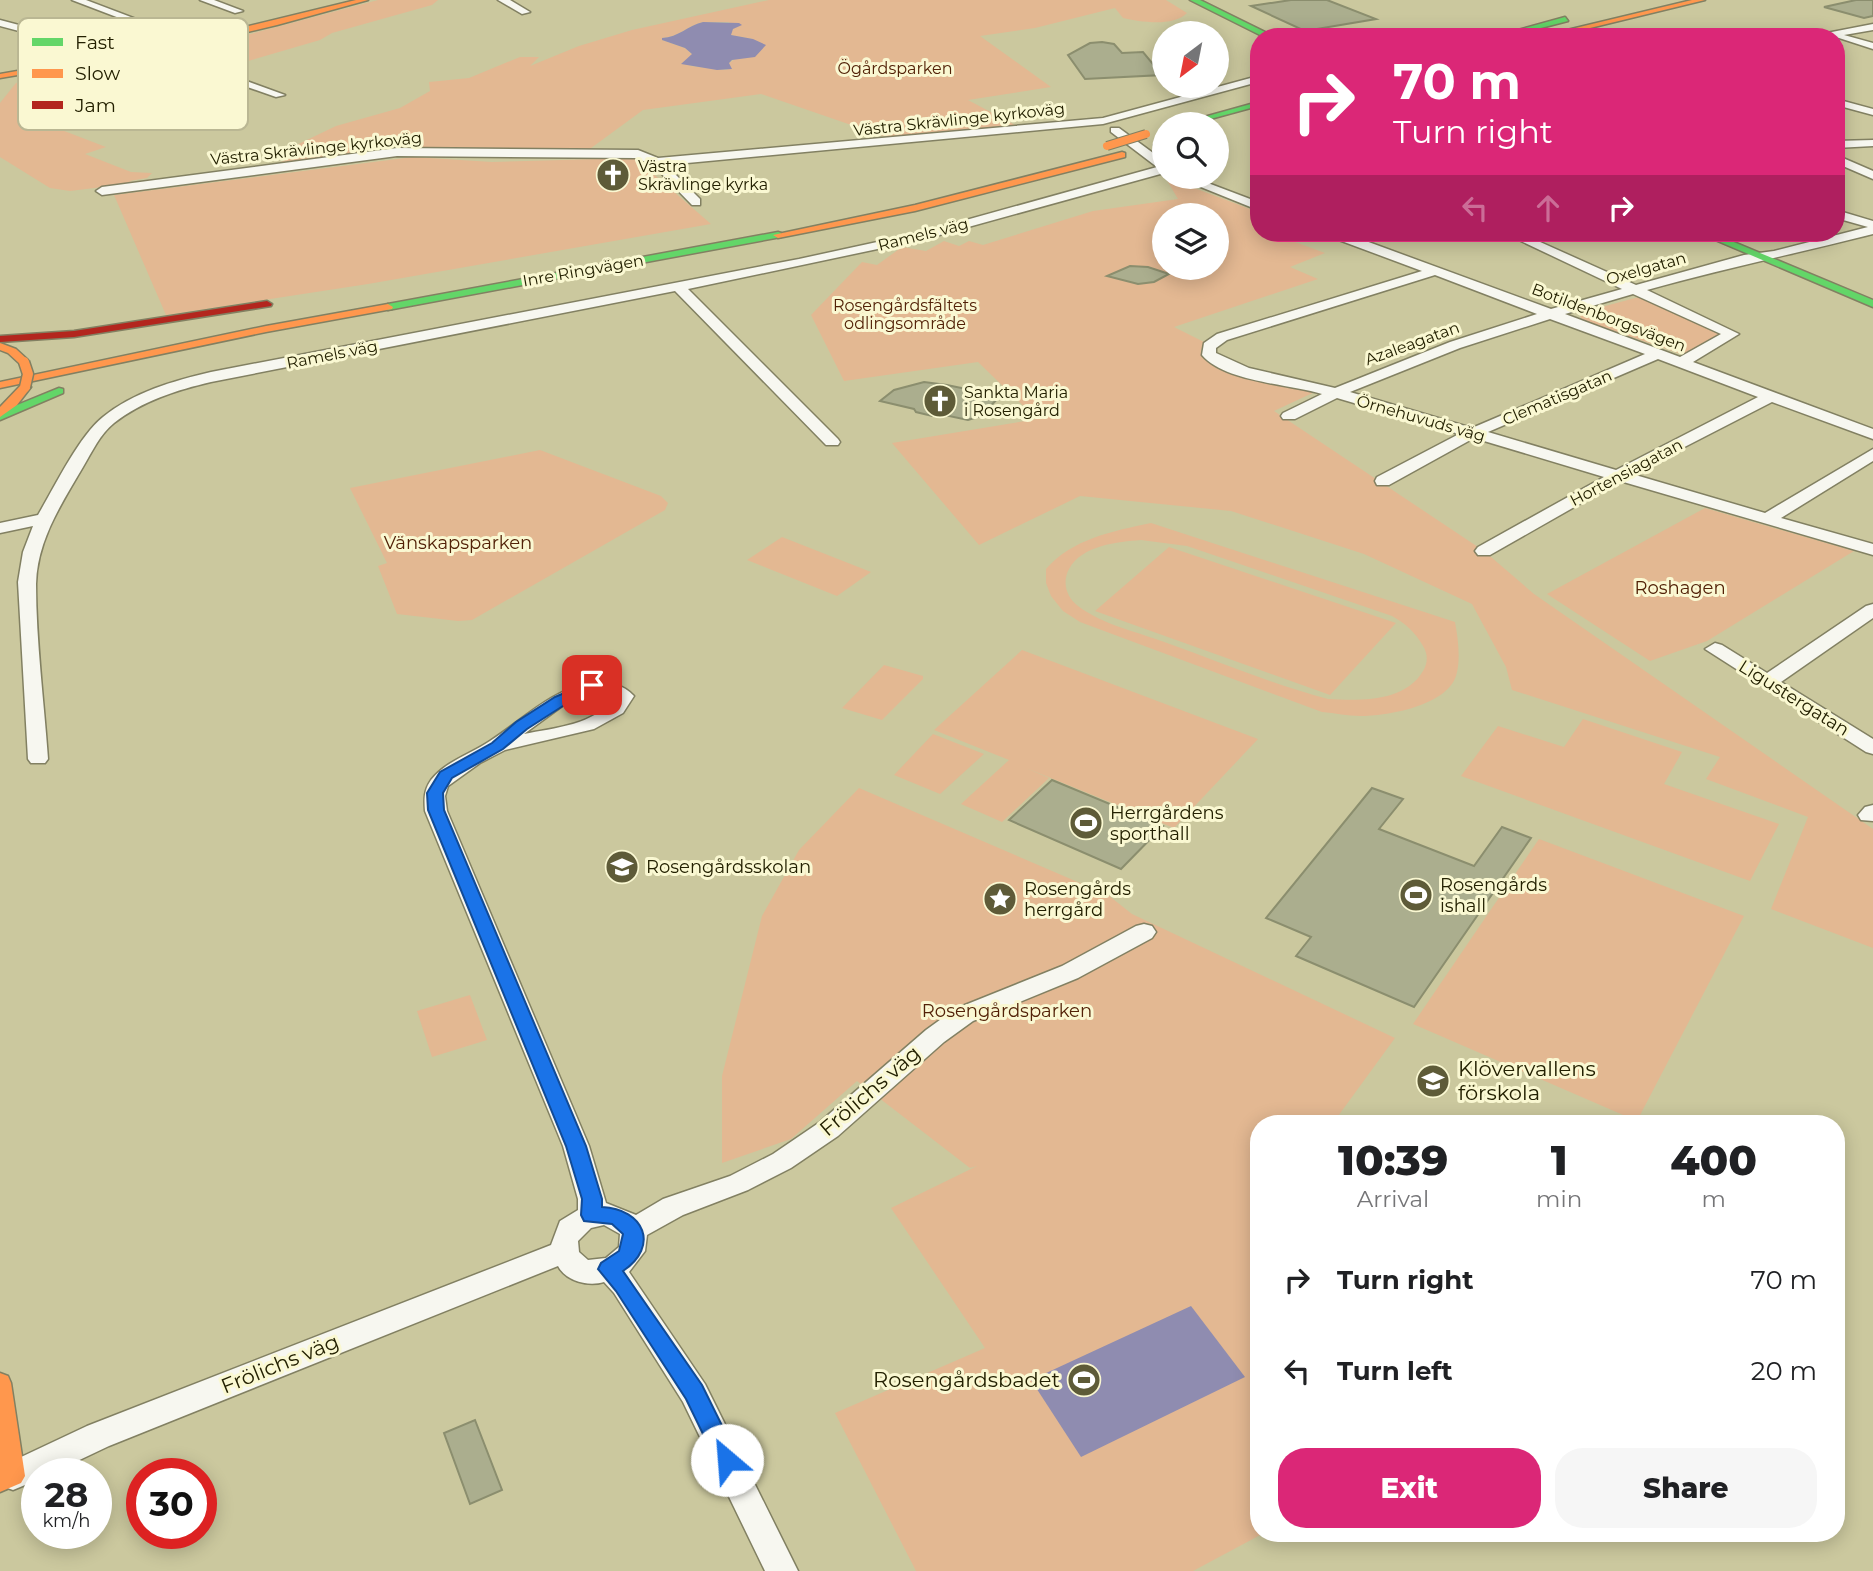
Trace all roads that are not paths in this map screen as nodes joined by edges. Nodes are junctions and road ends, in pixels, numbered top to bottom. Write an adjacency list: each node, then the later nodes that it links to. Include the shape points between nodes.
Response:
1 (77, 0): 12 (street)
2 (205, 0): 10 (street)
3 (364, 0): 21 (main road)
4 (503, 0): 11 (street)
5 (1194, 0): 17 (main road)
6 (1630, 0): 18 (main road)
7 (1648, 0): 19 (main road)
8 (1701, 0): 14 (main road)
9 (1718, 2): 14 (main road)
10 (238, 10)
11 (525, 12)
12 (127, 18)
13 (0, 23): 16 (street)
14 (1581, 27): 20 (main road)
15 (1873, 27): 22 (street)
16 (18, 28)
17 (1252, 28)
18 (1551, 28)
19 (1552, 28)
20 (1571, 28)
21 (248, 31)
22 (1845, 31)
23 (1845, 38): 24 (street)
24 (1873, 46)
25 (18, 73): 26 (main road)
26 (0, 76)
27 (1250, 81): 35 (street, Västra Skrävlinge kyrkoväg)
28 (248, 84): 29 (street)
29 (280, 95)
30 (1845, 104): 33 (street)
31 (1250, 106): 32 (main road)
32 (1228, 112)
33 (1873, 112)
34 (1250, 119): 36 (main road)
35 (1103, 121): 41 (street); 42 (street, Västra Skrävlinge kyrkoväg)
36 (1229, 125)
37 (1152, 139): 67 (main road, Inre Ringvägen, bridge, via 893,198)
38 (1152, 141): 59 (main road, Inre Ringvägen, via 1122,155 915,208)
39 (1873, 143): 40 (street)
40 (1845, 145)
41 (1152, 159)
42 (657, 162): 47 (street, Västra Skrävlinge kyrkoväg, via 626,153 397,152); 48 (street)
43 (1845, 163): 45 (street)
44 (1152, 171): 60 (street, Ramels väg, via 925,235)
45 (1873, 175)
46 (1213, 189): 49 (street)
47 (102, 191)
48 (696, 202)
49 (1250, 203)
50 (1845, 217): 51 (street)
51 (1873, 227): 52 (street, Oxelgatan)
52 (1845, 234)
53 (1357, 242): 58 (street, Botildenborgsvägen)
54 (1529, 242): 61 (street)
55 (1724, 242): 57 (main road)
56 (1816, 242): 57 (street, Oxelgatan)
57 (1758, 257): 61 (street, Oxelgatan); 63 (main road)
58 (1436, 271): 64 (street, Botildenborgsvägen); 73 (street, Örnehuvuds väg, via 1222,337 1208,350 1212,359 1226,366)
59 (573, 272): 72 (main road, Inre Ringvägen); 75 (main road, via 95,379)
60 (679, 287): 79 (street); 83 (street, Ramels väg, via 172,387 107,421)
61 (1633, 290): 64 (street, Oxelgatan); 70 (street, via 1732,334)
62 (280, 301): 65 (main road, via 74,334)
63 (1873, 304)
64 (1552, 314): 69 (street, Botildenborgsvägen); 73 (street, Azaleagatan, via 1434,352)
65 (0, 339)
66 (0, 346): 75 (main road, bridge, via 24,362 28,374 25,387)
67 (105, 346)
68 (65, 354): 71 (main road)
69 (1658, 354): 70 (street, Botildenborgsvägen); 77 (street, Clematisgatan)
70 (1681, 363): 74 (street, Botildenborgsvägen)
71 (0, 369)
72 (0, 385)
73 (1333, 392): 76 (street, Azaleagatan); 77 (street, Örnehuvuds väg)
74 (1771, 396): 78 (street, Botildenborgsvägen); 81 (street, Hortensiagatan)
75 (0, 414)
76 (1289, 416)
77 (1472, 433): 81 (street, Örnehuvuds väg); 82 (street, Clematisgatan)
78 (1873, 433)
79 (832, 442)
80 (1873, 454): 84 (street)
81 (1617, 476): 84 (street, Örnehuvuds väg); 88 (street, Hortensiagatan)
82 (1383, 481)
83 (44, 519): 85 (street); 86 (street); 94 (street, Ramels väg, via 27,582)
84 (1767, 519): 87 (street, Örnehuvuds väg)
85 (0, 522)
86 (0, 528)
87 (1873, 550)
88 (1484, 551)
89 (1873, 610): 91 (street)
90 (1715, 649): 91 (street, Ligustergatan)
91 (1769, 681): 93 (street, Ligustergatan)
92 (497, 746): 92 (street, via 602,719 621,706 624,696 615,688 592,685 521,726); 96 (street, via 446,775 435,793 436,810 576,1146 592,1199)
93 (1873, 748)
94 (38, 759)
95 (1143, 932): 97 (street, Frölichs väg, via 1070,972 964,1015 829,1129 782,1161 673,1207)
96 (592, 1215): 97 (street, via 616,1216); 98 (street, via 569,1230)
97 (632, 1230): 99 (street, via 635,1238 628,1256)
98 (563, 1252): 99 (street, via 566,1261 584,1271); 101 (street, Frölichs väg, via 98,1436)
99 (609, 1269): 102 (street, via 694,1392)
100 (0, 1383): 101 (main road)
101 (6, 1479)
102 (782, 1571)

